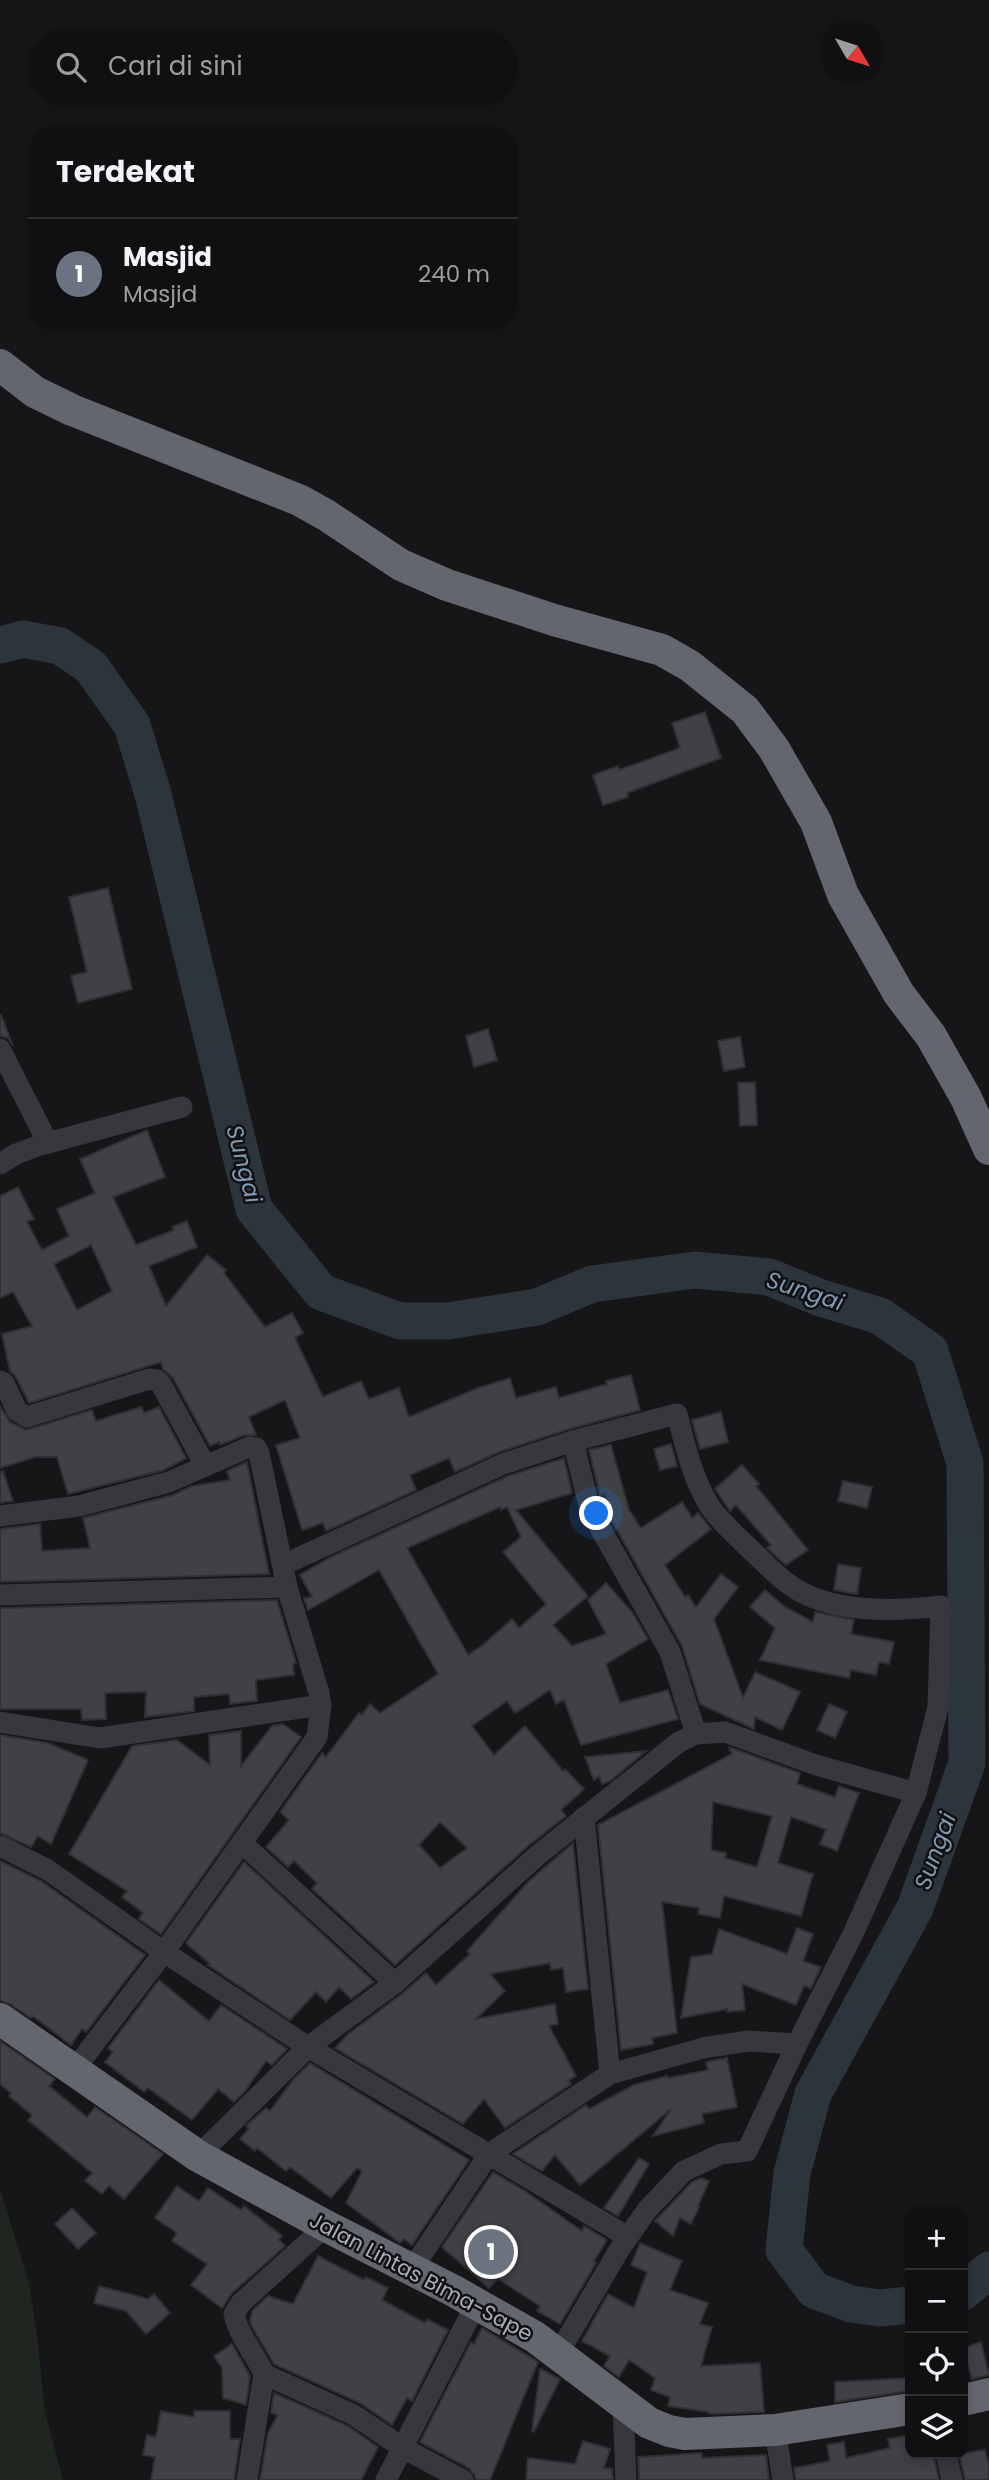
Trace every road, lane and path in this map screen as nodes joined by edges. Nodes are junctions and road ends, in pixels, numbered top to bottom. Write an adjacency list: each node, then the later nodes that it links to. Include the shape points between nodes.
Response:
1 (0, 365): 5 (highway, via 34,392 72,410 299,500 401,565 554,620 662,650 698,672 745,710 774,749 816,822 843,895 900,994 931,1036)
2 (0, 1049): 4 (street)
3 (182, 1107): 4 (street)
4 (48, 1143): 6 (street)
5 (989, 1149)
6 (0, 1164)
7 (0, 1381): 9 (street, via 17,1411 27,1417 157,1380)
8 (573, 1441): 11 (street, via 503,1464); 16 (street, via 590,1510 670,1651); 17 (street, via 677,1414 693,1471 710,1506 735,1535 802,1593 834,1603 900,1611 941,1606 938,1707)
9 (205, 1465): 10 (street, via 169,1482 79,1506); 11 (street, via 249,1447 260,1453)
10 (0, 1516)
11 (284, 1565): 12 (street)
12 (287, 1587): 13 (street); 14 (street)
13 (0, 1595)
14 (321, 1705): 15 (street, via 100,1738); 19 (street, via 317,1737)
15 (0, 1723)
16 (696, 1734): 17 (street, via 726,1732 816,1765); 18 (street, via 679,1742)
17 (916, 1793): 24 (street)
18 (584, 1817): 22 (street); 27 (street)
19 (242, 1843): 21 (street); 22 (street)
20 (0, 1846): 21 (street, via 48,1870)
21 (164, 1952): 25 (street); 26 (street)
22 (395, 1983): 25 (street)
23 (0, 2019): 26 (highway, Jalan Lintas Bima-Sape)
24 (797, 2044): 27 (street, via 748,2041 703,2048); 31 (street, via 747,2151 721,2154 684,2171)
25 (308, 2047): 28 (street); 29 (street)
26 (74, 2070): 29 (highway, Jalan Lintas Bima-Sape)
27 (610, 2074): 28 (street)
28 (489, 2154): 31 (street); 32 (street)
29 (198, 2156): 30 (highway, Jalan Lintas Bima-Sape)
30 (326, 2226): 32 (highway, Jalan Lintas Bima-Sape); 35 (street, via 234,2314 236,2326)
31 (628, 2237): 34 (street)
32 (412, 2269): 33 (highway, Jalan Lintas Bima-Sape)
33 (476, 2304): 34 (highway, Jalan Lintas Bima-Sape); 41 (street)
34 (558, 2354): 38 (highway, Jalan Lintas Bima-Sape)
35 (264, 2374): 41 (street, via 354,2416); 43 (street)
36 (989, 2394): 37 (highway)
37 (968, 2399)
38 (624, 2405): 40 (highway, Jalan Lintas Bima-Sape, via 649,2423 685,2434); 46 (street)
39 (905, 2410): 40 (highway, Jalan Lintas Bima-Sape)
40 (775, 2430): 47 (street)
41 (403, 2448): 44 (street); 45 (street)
42 (947, 2459): 48 (street)
43 (247, 2480)
44 (386, 2480)
45 (463, 2480)
46 (626, 2480)
47 (783, 2480)
48 (952, 2480)

